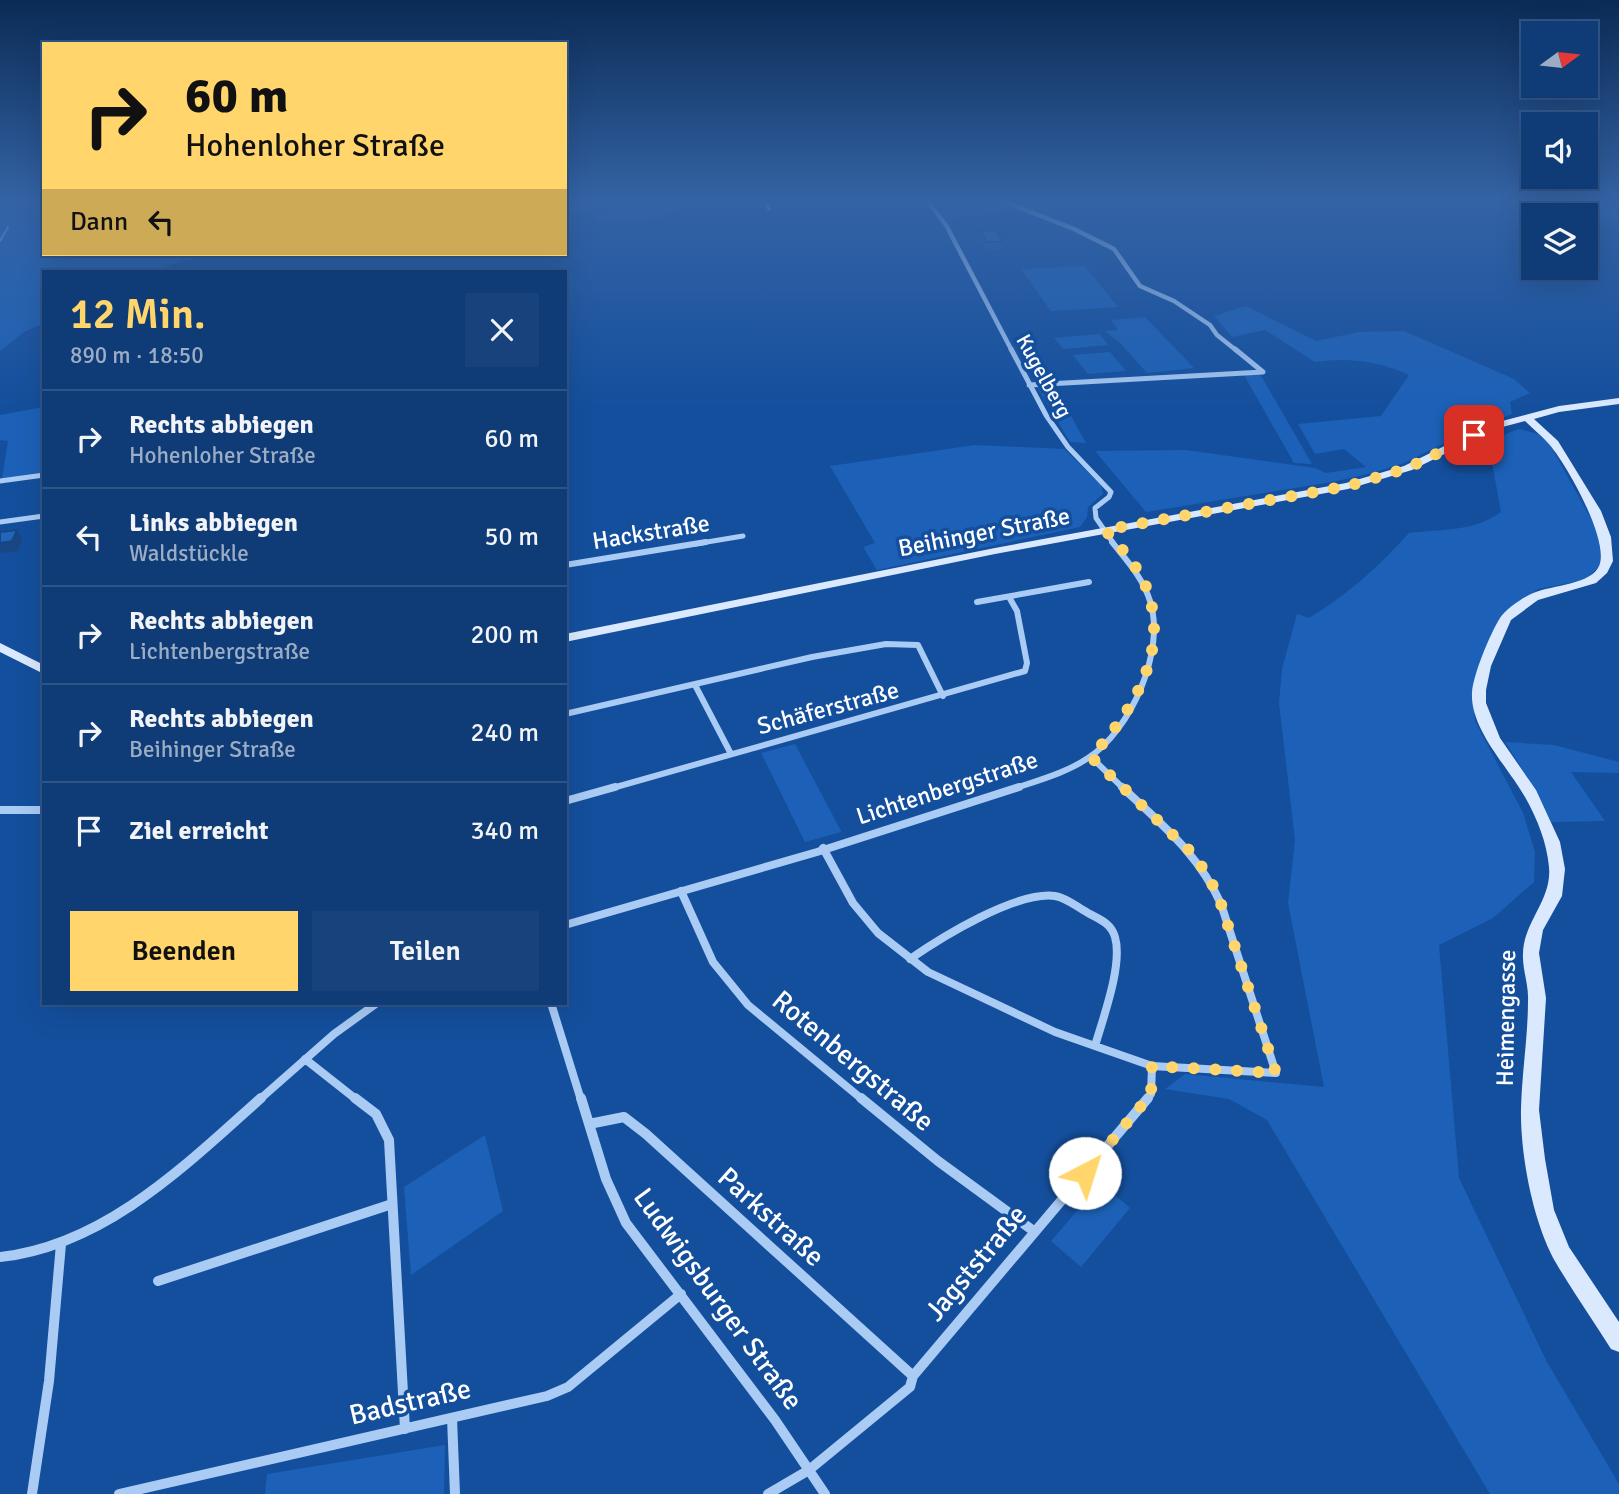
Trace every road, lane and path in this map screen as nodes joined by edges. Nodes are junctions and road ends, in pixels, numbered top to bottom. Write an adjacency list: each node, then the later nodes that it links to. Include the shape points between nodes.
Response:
1 (969, 269): 3 (street, Kugelberg)
2 (1128, 269): 3 (street, via 1140,286 1210,325 1263,372)
3 (1029, 385): 10 (street, Kugelberg, via 1068,447 1111,492 1094,513)
4 (1619, 401): 5 (main road, Beihinger Straße)
5 (1526, 417): 10 (main road, Beihinger Straße, via 1491,427 1386,476); 43 (main road, Heimengasse, via 1555,443 1595,511 1605,537 1607,561 1592,580 1534,597 1506,618 1485,666 1479,703 1493,739 1542,817 1557,869 1554,896 1535,929 1531,953 1537,998 1530,1110 1544,1210 1562,1254)
6 (42, 475): 7 (street)
7 (0, 481)
8 (42, 516): 9 (street)
9 (0, 522)
10 (1105, 530): 16 (main road, Beihinger Straße); 23 (street, Lichtenbergstraße, via 1143,579 1154,644 1132,705)
11 (743, 536): 12 (street, Hackstraße)
12 (567, 565)
13 (1089, 582): 14 (street)
14 (1009, 597): 15 (street); 20 (street, Schäferstraße, via 1017,611 1025,671)
15 (977, 602)
16 (567, 638)
17 (0, 648): 18 (main road)
18 (42, 669)
19 (695, 685): 20 (street, via 812,657 902,643 918,645); 21 (street); 22 (street)
20 (943, 696): 22 (street, Schäferstraße)
21 (567, 714)
22 (731, 754): 24 (street, Schäferstraße)
23 (1091, 757): 27 (street, Lichtenbergstraße, via 945,811); 35 (street, via 1192,853 1209,877 1276,1073)
24 (567, 800)
25 (0, 810): 26 (street)
26 (42, 810)
27 (822, 848): 28 (street, Lichtenbergstraße); 30 (street, via 853,903 878,933)
28 (681, 891): 29 (street, Lichtenbergstraße); 38 (street, Rotenbergstraße, via 713,962 748,1005 938,1161)
29 (567, 924)
30 (911, 959): 33 (street, via 928,972); 33 (street, via 983,917 1030,898 1055,896 1109,923 1116,940)
31 (374, 1005): 34 (street)
32 (552, 1005): 36 (street, Ludwigsburger Straße)
33 (1095, 1046): 35 (street)
34 (304, 1059): 37 (street, via 376,1114 389,1140); 39 (street, via 177,1172)
35 (1152, 1066): 38 (street, Jagststraße, via 1151,1094)
36 (589, 1124): 42 (street, Ludwigsburger Straße, via 626,1223); 44 (street, Parkstraße, via 624,1117 646,1134)
37 (392, 1204): 41 (street); 46 (street)
38 (1035, 1232): 44 (street, Jagststraße)
39 (61, 1244): 40 (street); 48 (street, via 49,1381)
40 (0, 1257)
41 (158, 1281)
42 (681, 1294): 45 (street, Badstraße, via 568,1387); 47 (street, Ludwigsburger Straße)
43 (1619, 1341)
44 (912, 1376): 47 (street, Jagststraße, via 910,1387)
45 (452, 1418): 46 (street, Badstraße); 50 (street)
46 (405, 1429): 49 (street, Badstraße)
47 (809, 1470): 51 (street, Jagststraße); 52 (street, Ludwigsburger Straße)
48 (32, 1494)
49 (119, 1494)
50 (455, 1494)
51 (768, 1494)
52 (825, 1494)

